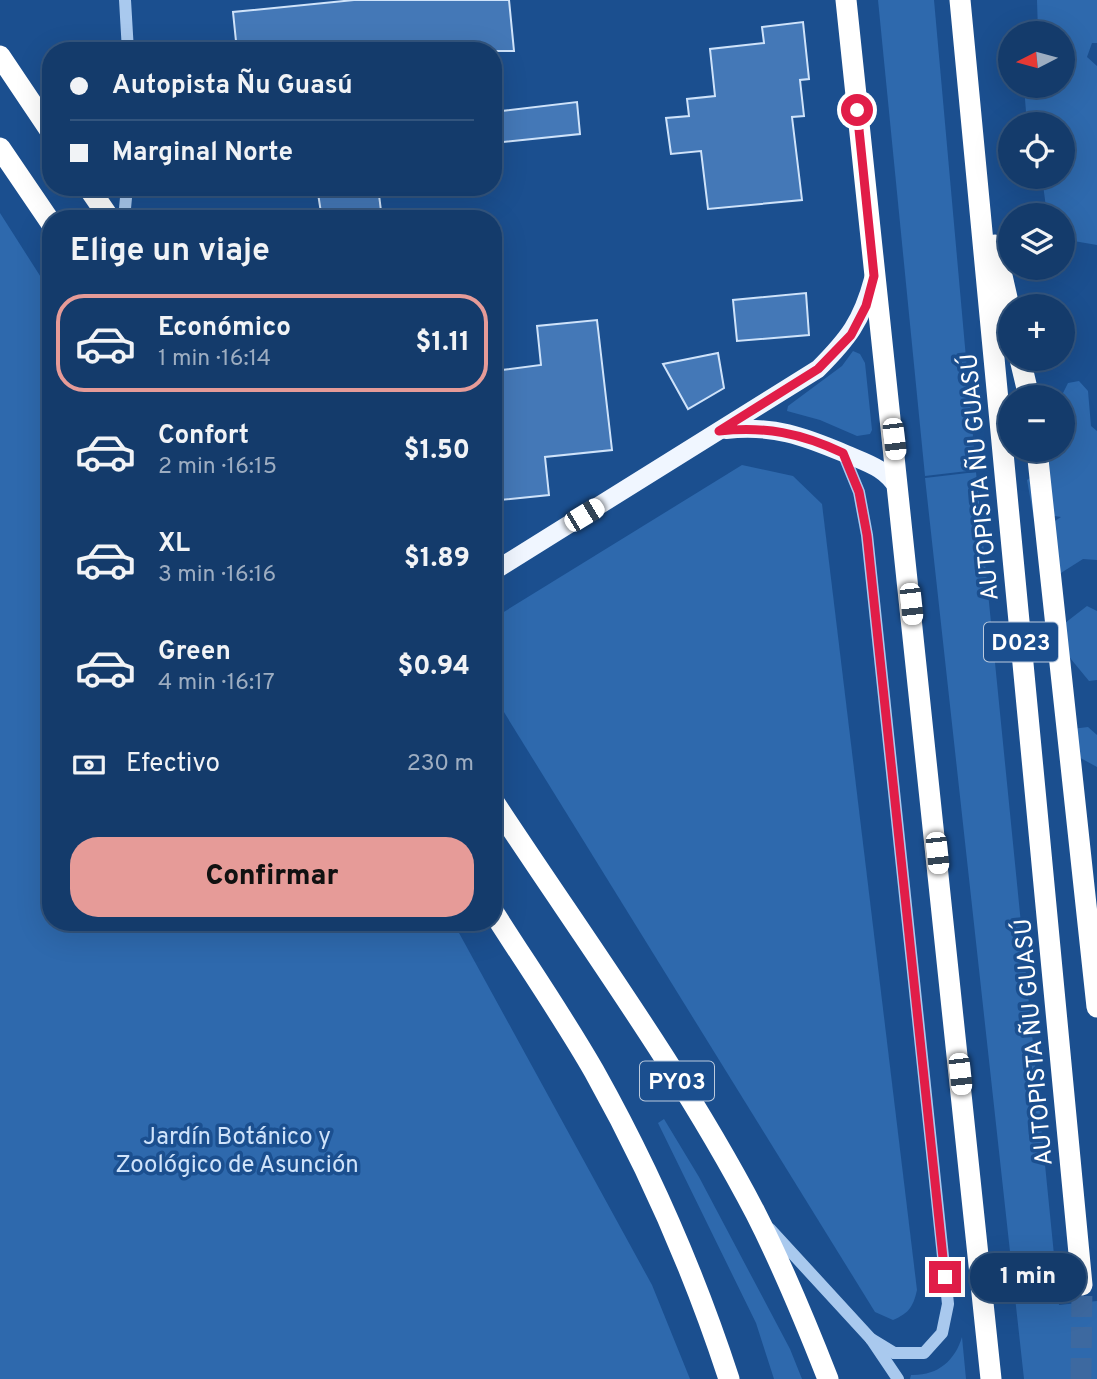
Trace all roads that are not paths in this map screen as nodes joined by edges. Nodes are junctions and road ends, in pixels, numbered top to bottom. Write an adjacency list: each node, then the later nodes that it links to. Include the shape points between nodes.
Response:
1 (125, 0): 4 (street)
2 (846, 0): 10 (highway)
3 (960, 0): 8 (highway, AUTOPISTA ÑU GUASÚ / D023)
4 (127, 42)
5 (0, 57): 6 (highway)
6 (42, 119)
7 (0, 148): 9 (highway)
8 (975, 150): 11 (highway); 21 (highway, AUTOPISTA ÑU GUASÚ / D023)
9 (42, 210)
10 (874, 276): 12 (main road, via 851,335 818,369); 15 (highway)
11 (1006, 294)
12 (719, 431): 13 (main road, via 777,430 809,437); 16 (main road)
13 (843, 453): 15 (main road, via 890,476); 22 (street, via 859,492 867,535 948,1304 942,1333 924,1353 894,1353)
14 (1038, 462): 19 (highway)
15 (900, 493): 26 (highway)
16 (502, 566)
17 (502, 814): 20 (highway, PY03, via 675,1078)
18 (502, 926): 23 (highway, PY03, via 594,1071 659,1197)
19 (1097, 1007)
20 (755, 1213): 22 (street); 24 (highway, PY03, via 799,1304)
21 (1082, 1284)
22 (871, 1339): 25 (street)
23 (729, 1379)
24 (828, 1379)
25 (898, 1379)
26 (991, 1379)

